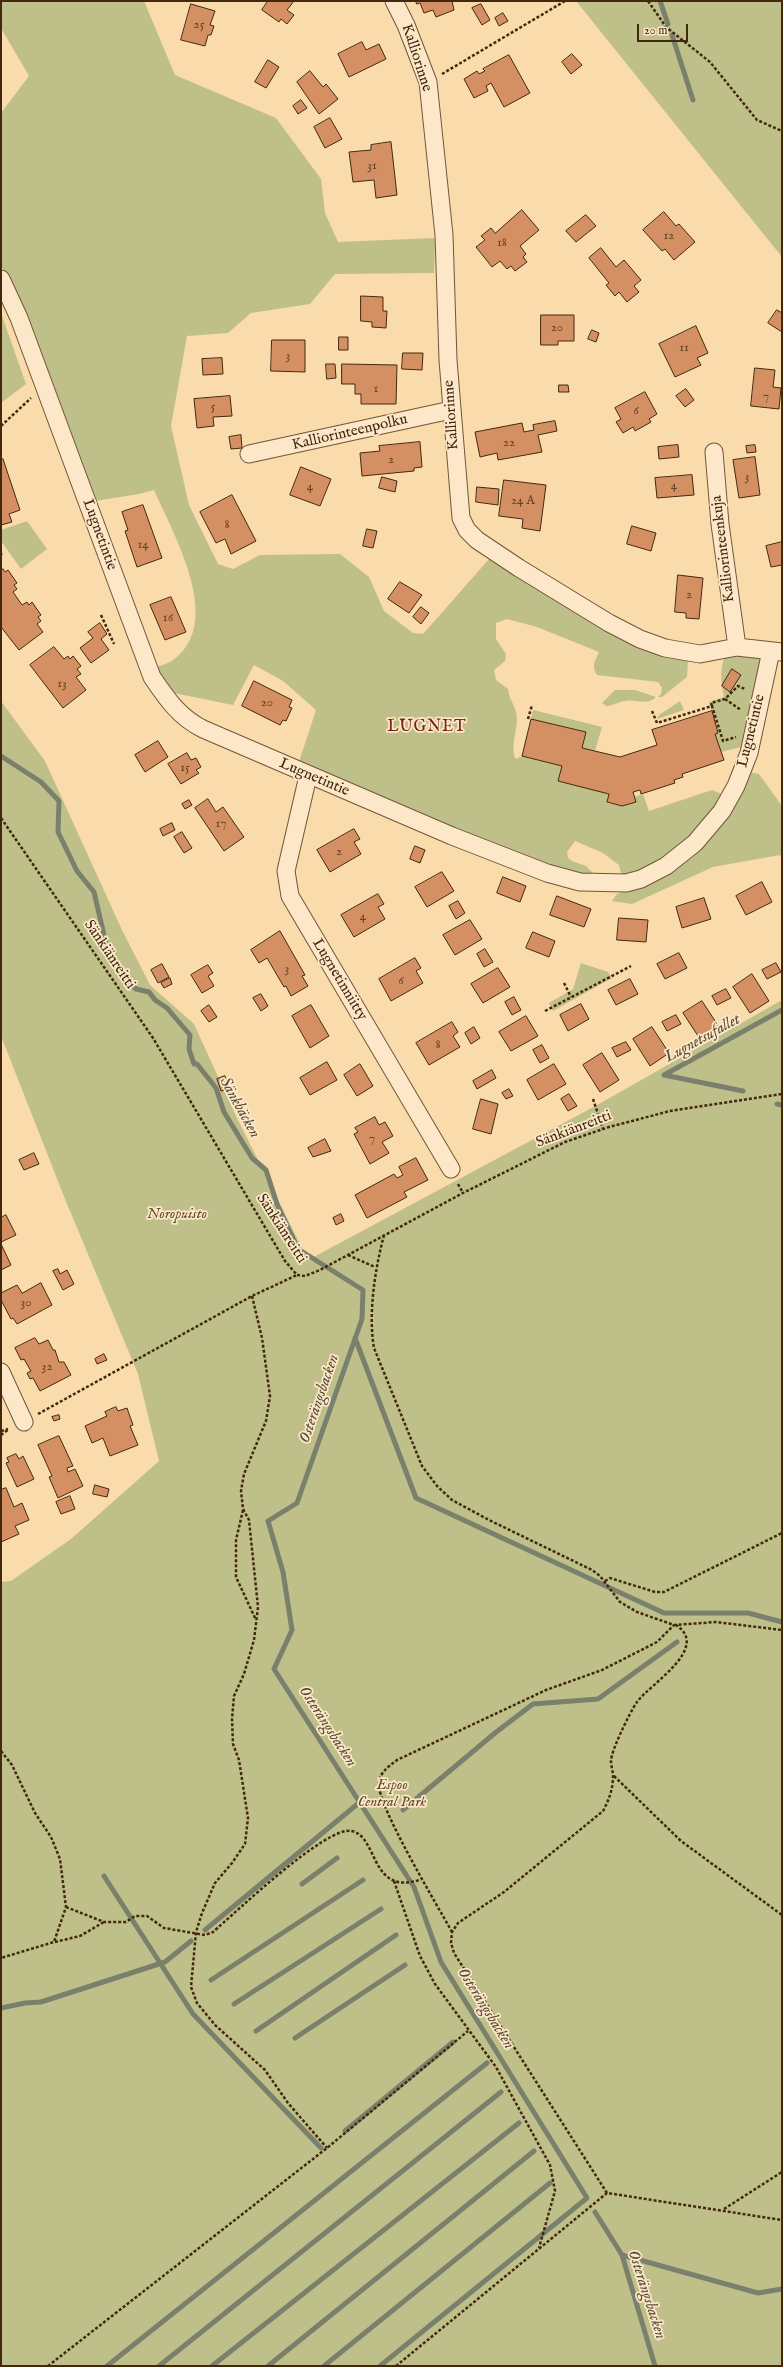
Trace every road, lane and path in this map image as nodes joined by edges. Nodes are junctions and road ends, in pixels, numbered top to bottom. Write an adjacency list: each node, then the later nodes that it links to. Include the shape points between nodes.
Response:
1 (394, 1): 4 (street, Kalliorinne)
2 (565, 1): 4 (path)
3 (648, 1): 5 (path, via 666,27 710,62 757,120)
4 (428, 82): 8 (street, Kalliorinne, via 444,235)
5 (782, 131)
6 (1, 279): 26 (street, Lugnetintie, via 19,318 152,677 173,708 188,721)
7 (36, 394): 9 (path)
8 (451, 410): 11 (street, Kalliorinteenpolku); 14 (street, Kalliorinne, via 461,518 467,530 477,540 609,623 640,639 665,648 700,654)
9 (1, 426)
10 (714, 452): 14 (street, Kalliorinteenkuja, via 720,524)
11 (249, 454)
12 (100, 615): 13 (path)
13 (114, 644)
14 (737, 647): 15 (street, Kalliorinne)
15 (776, 652): 26 (street, Lugnetintie, via 749,753 736,786 722,811 695,843 666,866 641,879 605,884 580,882 547,873)
16 (744, 695): 17 (path, via 746,688 738,686)
17 (725, 699): 20 (path, via 711,703); 22 (path)
18 (743, 703): 22 (path)
19 (532, 705): 24 (path)
20 (712, 706): 21 (path, via 657,723); 25 (path, via 723,741 736,737)
21 (652, 711)
22 (741, 711): 23 (path)
23 (740, 717)
24 (528, 719)
25 (738, 730)
26 (308, 776): 35 (street, Lugnetinniitty, via 286,872 290,896)
27 (1, 818): 39 (path, Sänkiänreitti, via 153,1038 281,1254)
28 (631, 966): 30 (path)
29 (564, 983): 30 (path)
30 (571, 997): 31 (path)
31 (545, 1011)
32 (782, 1094): 34 (path, Sänkiänreitti, via 670,1111)
33 (593, 1099): 34 (path)
34 (603, 1129): 36 (path, Sänkiänreitti, via 565,1142 463,1192)
35 (451, 1169)
36 (384, 1235): 37 (path, Sänkiänreitti); 38 (path)
37 (348, 1255): 38 (path); 39 (path, Sänkiänreitti, via 305,1276)
38 (375, 1266): 47 (path, via 371,1328 374,1348 422,1466 452,1500 592,1570)
39 (297, 1275): 40 (path)
40 (252, 1296): 42 (path); 45 (path, via 262,1338 270,1396 266,1422 244,1474 241,1491)
41 (1, 1372): 42 (street)
42 (24, 1422)
43 (1, 1431): 44 (path, via 11,1428)
44 (1, 1435)
45 (243, 1509): 48 (path, via 249,1520 252,1542 258,1607); 48 (path, via 236,1540 236,1577)
46 (782, 1533): 47 (path, via 664,1592 655,1592 610,1578)
47 (604, 1582): 49 (path, via 620,1602 637,1612)
48 (256, 1620): 58 (path, via 254,1640 234,1696 232,1719 233,1744 239,1760 248,1818 245,1844 215,1883)
49 (675, 1625): 50 (path, via 716,1622); 52 (path, via 683,1630 687,1637 685,1651 676,1665 638,1701 628,1715 611,1760); 53 (path, via 657,1642 602,1670 546,1690 397,1760 382,1772 379,1784 381,1799)
50 (782, 1630)
51 (1, 1751): 55 (path, via 12,1765 34,1813 51,1837 60,1859)
52 (613, 1776): 56 (path, via 681,1841); 59 (path, via 611,1795 603,1811 504,1892 458,1923)
53 (422, 1879): 54 (path, via 409,1884); 59 (path)
54 (394, 1881): 58 (path, via 382,1870 359,1834 350,1830 342,1831 301,1855 213,1932 205,1935); 62 (path, via 420,1956 435,1984)
55 (66, 1907): 57 (path); 60 (path)
56 (782, 1915)
57 (104, 1922): 58 (path, via 126,1922 135,1916 147,1916 164,1928); 60 (path, via 80,1936)
58 (196, 1932): 63 (path, via 191,1987 198,2003 215,2025 265,2070 288,2103)
59 (452, 1932): 65 (path, via 451,1943 454,1953)
60 (54, 1942): 61 (path)
61 (1, 1958)
62 (468, 2031): 63 (path); 68 (path, via 496,2067 550,2165 555,2190)
63 (327, 2148): 69 (path)
64 (782, 2172): 66 (path)
65 (607, 2193): 66 (path); 68 (path)
66 (724, 2210): 67 (path)
67 (782, 2220)
68 (539, 2248): 70 (path)
69 (48, 2366)
70 (396, 2366)

